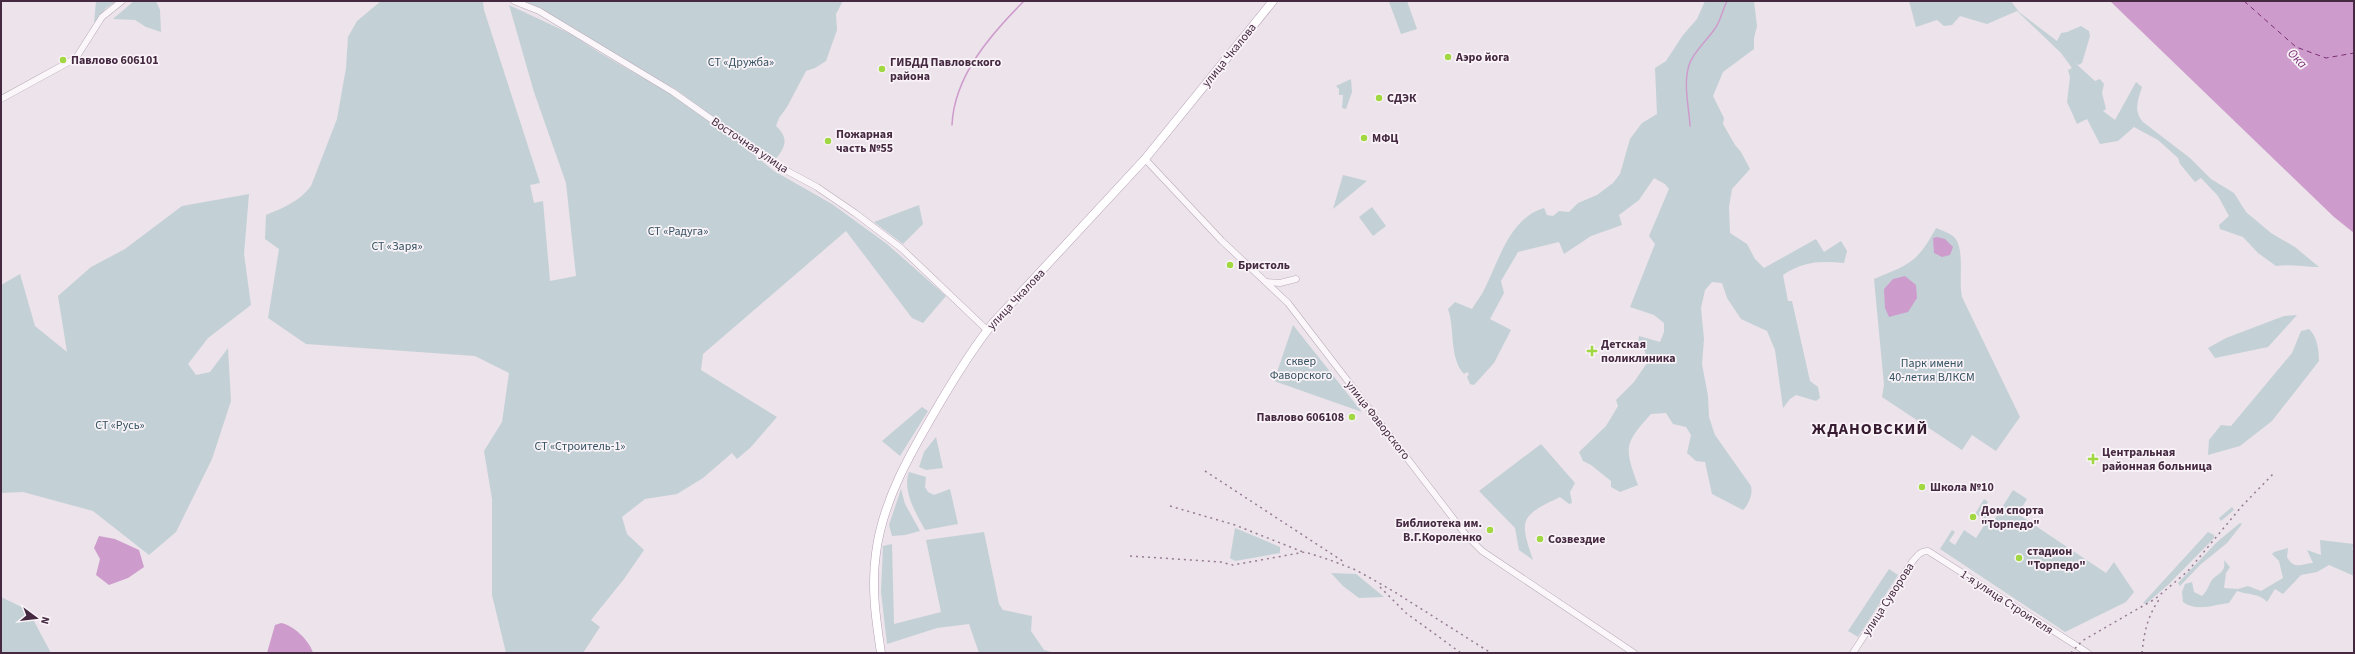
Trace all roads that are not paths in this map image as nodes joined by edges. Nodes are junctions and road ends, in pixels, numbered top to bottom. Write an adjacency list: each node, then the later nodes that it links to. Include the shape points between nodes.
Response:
1 (122, 1): 4 (street, via 102,17 76,58)
2 (514, 1): 8 (street, Восточная улица, via 539,11 673,92 776,165 817,187 855,213 901,248)
3 (1273, 1): 5 (main road, улица Чкалова)
4 (1, 99)
5 (1145, 159): 7 (street, улица Фаворского, via 1222,242); 8 (main road, улица Чкалова)
6 (1296, 279): 7 (street, via 1280,283)
7 (1266, 282): 11 (street, улица Фаворского, via 1288,303 1471,540 1482,551)
8 (987, 330): 10 (main road, улица Чкалова, via 973,348 915,446 881,523 875,556 874,589)
9 (1928, 551): 12 (street, улица Суворова, via 1918,554 1912,562); 13 (street, 1-я улица Строителя)
10 (881, 653)
11 (1634, 653)
12 (1853, 653)
13 (2088, 653)

